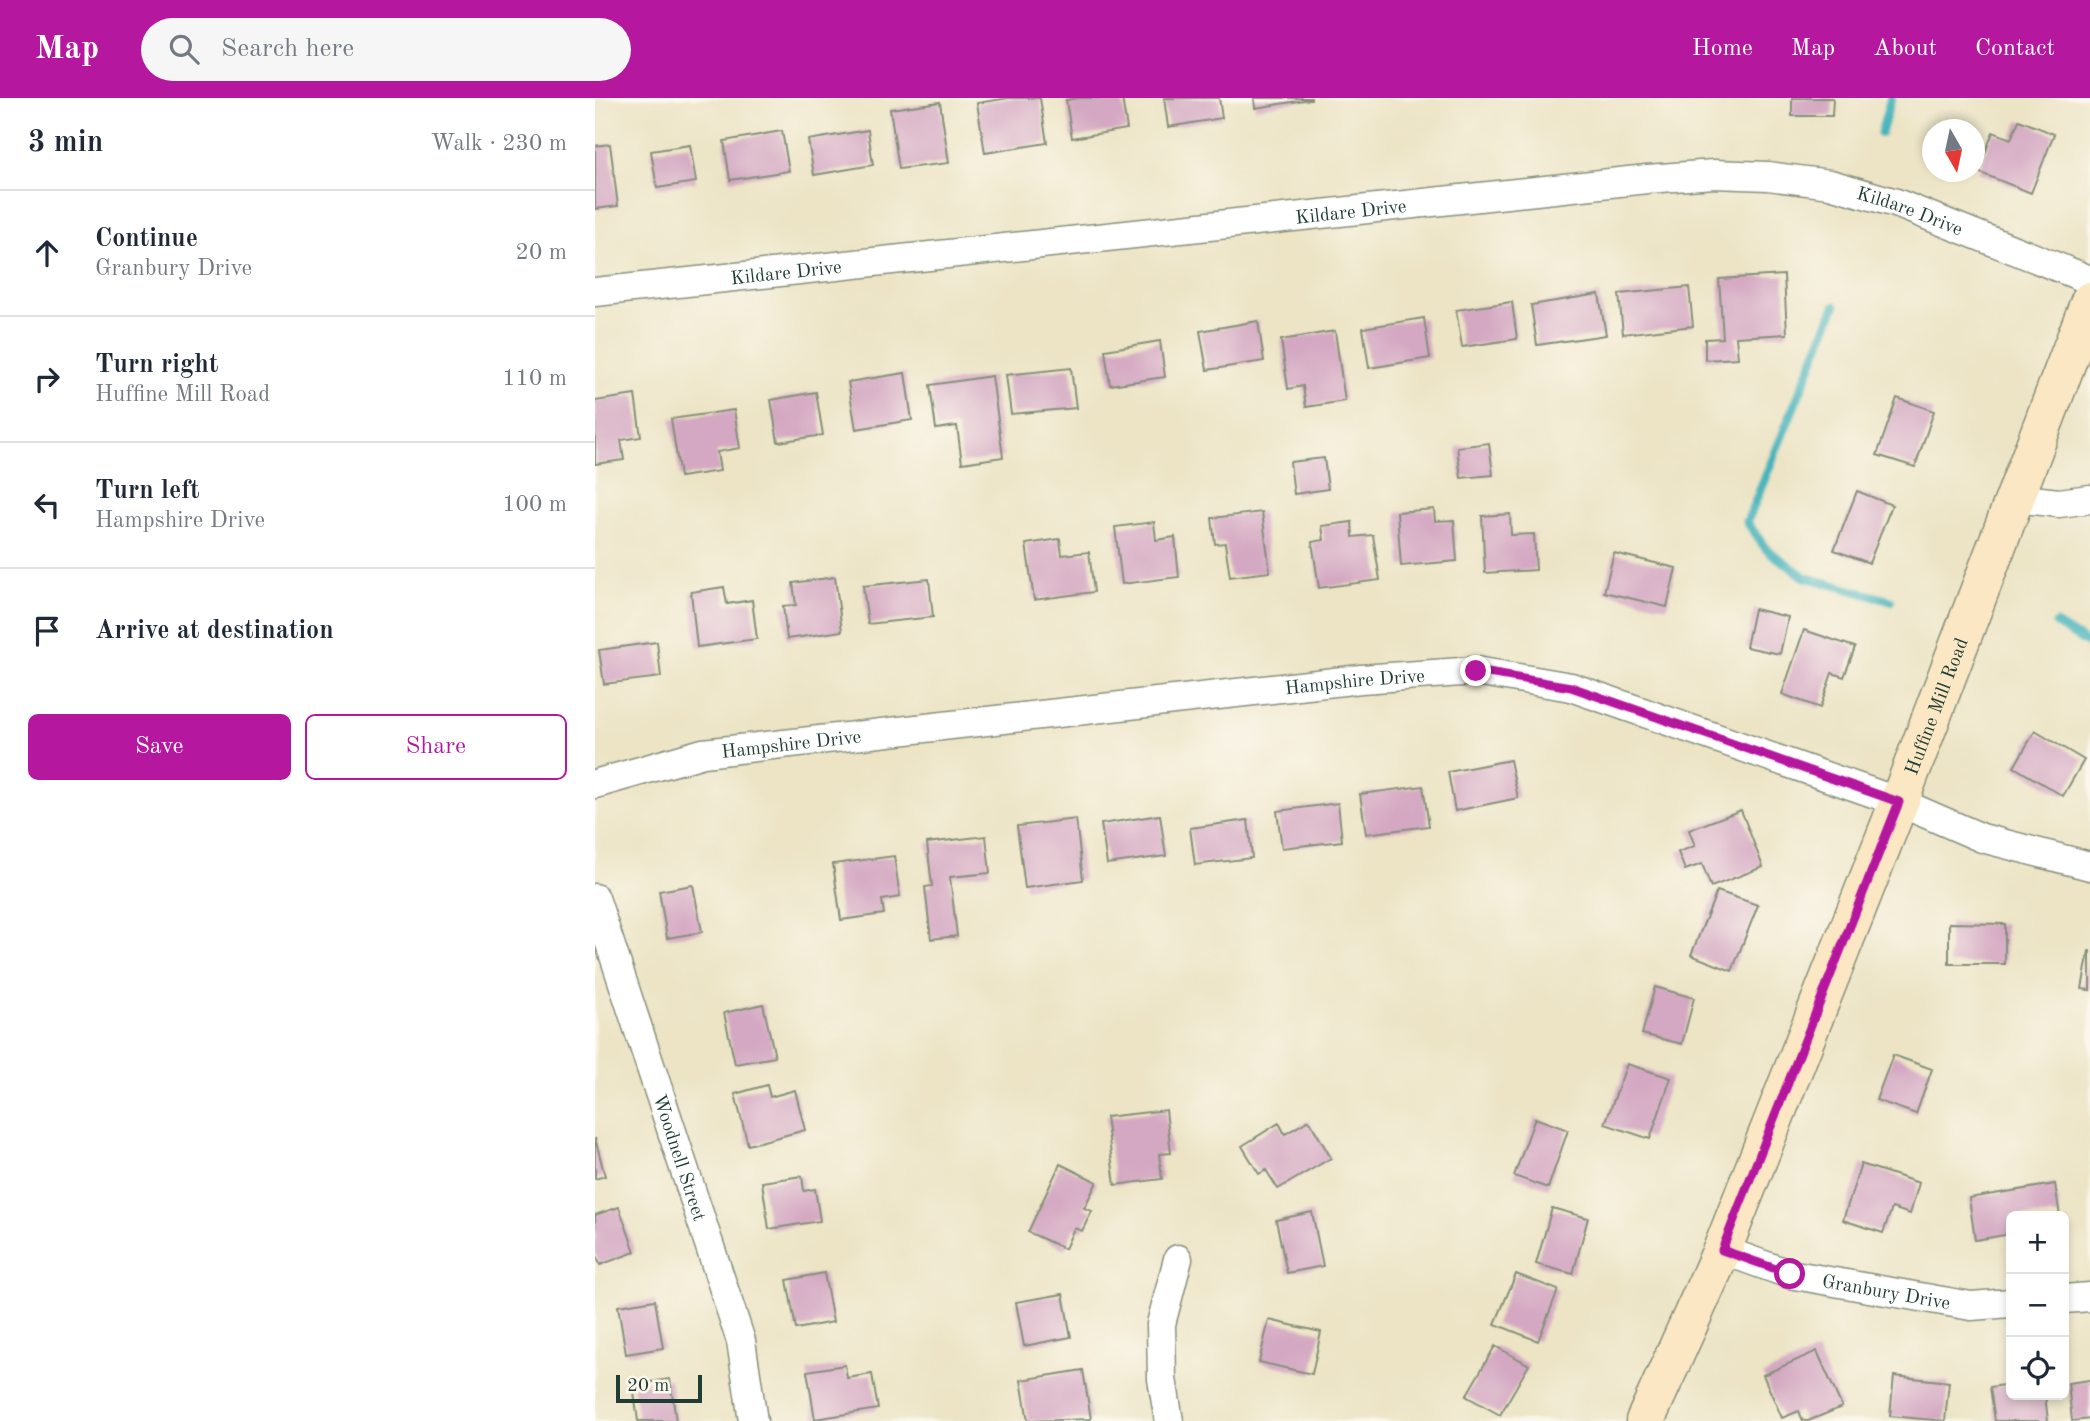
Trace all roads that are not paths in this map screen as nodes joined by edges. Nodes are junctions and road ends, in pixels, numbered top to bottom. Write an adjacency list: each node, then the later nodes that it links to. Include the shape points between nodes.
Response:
1 (2090, 280): 2 (street, Kildare Drive, via 1896,202 1830,184 1714,174)
2 (595, 292)
3 (2090, 300): 4 (main road, Huffine Mill Road)
4 (2015, 498): 5 (street, via 2059,503); 7 (main road, Huffine Mill Road)
5 (2090, 499)
6 (595, 784): 7 (street, Hampshire Drive, via 703,753 1361,679 1476,671 1571,687)
7 (1899, 802): 8 (street, Hampshire Drive, via 1982,838); 10 (main road, Huffine Mill Road)
8 (2090, 866)
9 (595, 898): 15 (street, Woodnell Street, via 741,1341)
10 (1722, 1250): 14 (street, Granbury Drive, via 1790,1274 1971,1306); 17 (main road, Huffine Mill Road)
11 (1178, 1259): 16 (street, via 1161,1324 1162,1379)
12 (2090, 1297): 13 (street)
13 (2069, 1299)
14 (2006, 1303)
15 (753, 1421)
16 (1169, 1421)
17 (1645, 1421)

